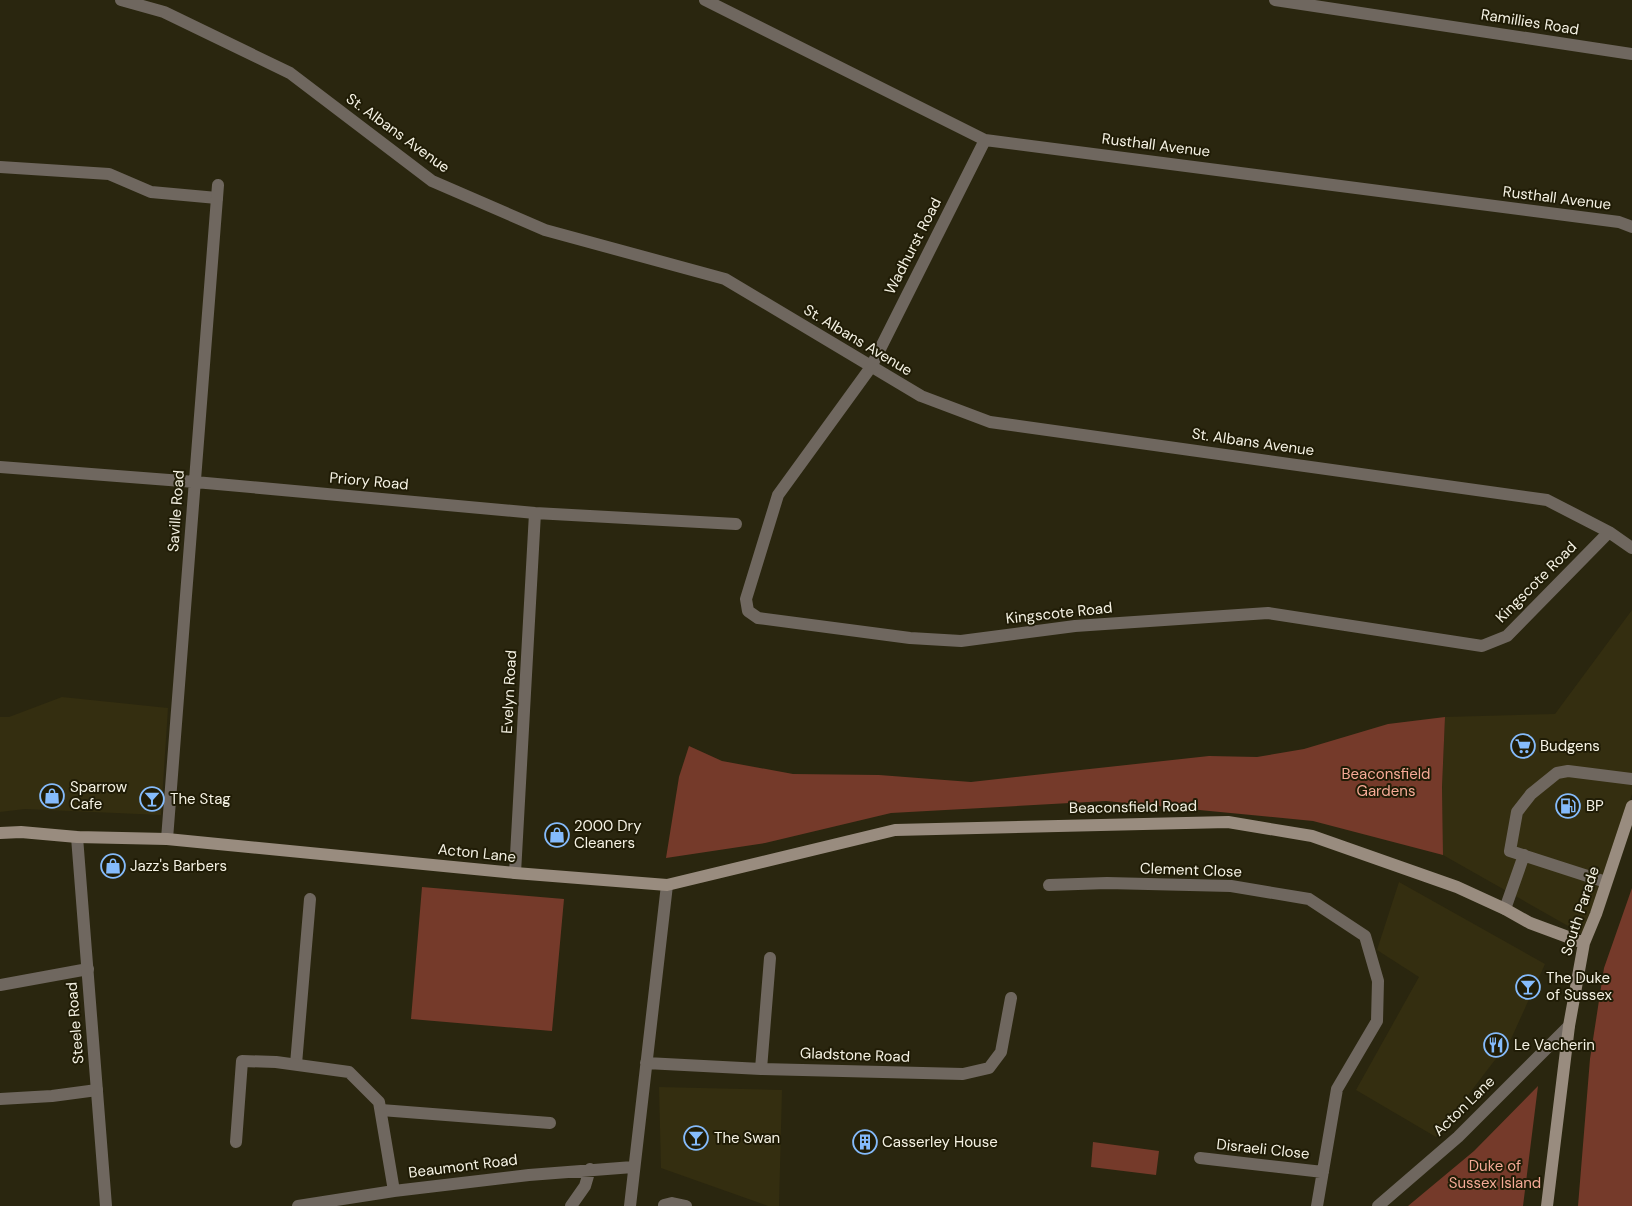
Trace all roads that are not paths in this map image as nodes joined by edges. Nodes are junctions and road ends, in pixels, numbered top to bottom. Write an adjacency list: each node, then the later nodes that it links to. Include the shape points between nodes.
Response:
1 (121, 0): 8 (street, St. Albans Avenue, via 164,12 290,73 432,182 545,230 725,279)
2 (705, 0): 5 (street, Rusthall Avenue)
3 (1275, 0): 4 (street, Ramillies Road)
4 (1632, 54)
5 (985, 140): 7 (street, Rusthall Avenue, via 1609,221); 8 (street, Wadhurst Road)
6 (0, 167): 10 (street, Saville Road, via 109,174 151,192 218,192)
7 (1632, 227)
8 (871, 367): 13 (street, St. Albans Avenue, via 922,396 990,422 1547,500); 13 (street, Kingscote Road, via 778,495 746,599 748,611 758,618 910,638 961,641 1075,626 1268,613 1482,646 1507,636)
9 (0, 467): 10 (street, Priory Road)
10 (195, 482): 11 (street, Priory Road); 19 (street, Saville Road)
11 (535, 513): 12 (street, Priory Road); 21 (street, Evelyn Road)
12 (736, 524)
13 (1609, 532): 14 (street, St. Albans Avenue)
14 (1632, 548)
15 (1632, 779): 20 (street, via 1557,772 1531,794 1518,812 1510,851)
16 (1632, 806): 22 (main road, South Parade)
17 (0, 833): 18 (main road, Acton Lane)
18 (77, 837): 19 (main road, Acton Lane); 29 (street, Steele Road)
19 (167, 838): 21 (main road, Acton Lane)
20 (1524, 855): 22 (street); 26 (street)
21 (515, 873): 23 (main road, Acton Lane)
22 (1606, 882): 27 (main road, South Parade)
23 (668, 885): 26 (main road, Beaconsfield Road, via 895,830 1228,822 1312,836 1457,887); 33 (street)
24 (1050, 885): 44 (street, Clement Close, via 1230,886 1308,899 1365,936 1378,981 1377,1021 1337,1089)
25 (310, 899): 34 (street)
26 (1505, 909): 27 (main road, Beaconsfield Road, via 1530,923)
27 (1584, 943): 32 (main road, South Parade)
28 (770, 958): 35 (street)
29 (88, 969): 30 (street); 36 (street, Steele Road)
30 (0, 985)
31 (1012, 998): 35 (street, Gladstone Road, via 1001,1052 989,1068 963,1074)
32 (1569, 1026): 53 (street, Acton Lane, via 1458,1136); 54 (main road, South Parade)
33 (646, 1063): 35 (street, Gladstone Road); 42 (street)
34 (296, 1064): 38 (street, via 349,1072 379,1102); 40 (street, via 242,1061)
35 (761, 1069)
36 (97, 1090): 37 (street); 48 (street, Steele Road)
37 (0, 1099)
38 (380, 1110): 39 (street); 45 (street)
39 (550, 1123)
40 (236, 1142)
41 (1200, 1158): 44 (street, Disraeli Close)
42 (634, 1167): 43 (street, Beaumont Road); 46 (street)
43 (590, 1169): 45 (street, Beaumont Road); 50 (street, via 586,1186)
44 (1323, 1172): 52 (street, Clement Close)
45 (394, 1191): 49 (street, Beaumont Road)
46 (630, 1202)
47 (664, 1204): 51 (street)
48 (106, 1206)
49 (298, 1206)
50 (571, 1206)
51 (686, 1206)
52 (1317, 1206)
53 (1378, 1206)
54 (1547, 1206)

